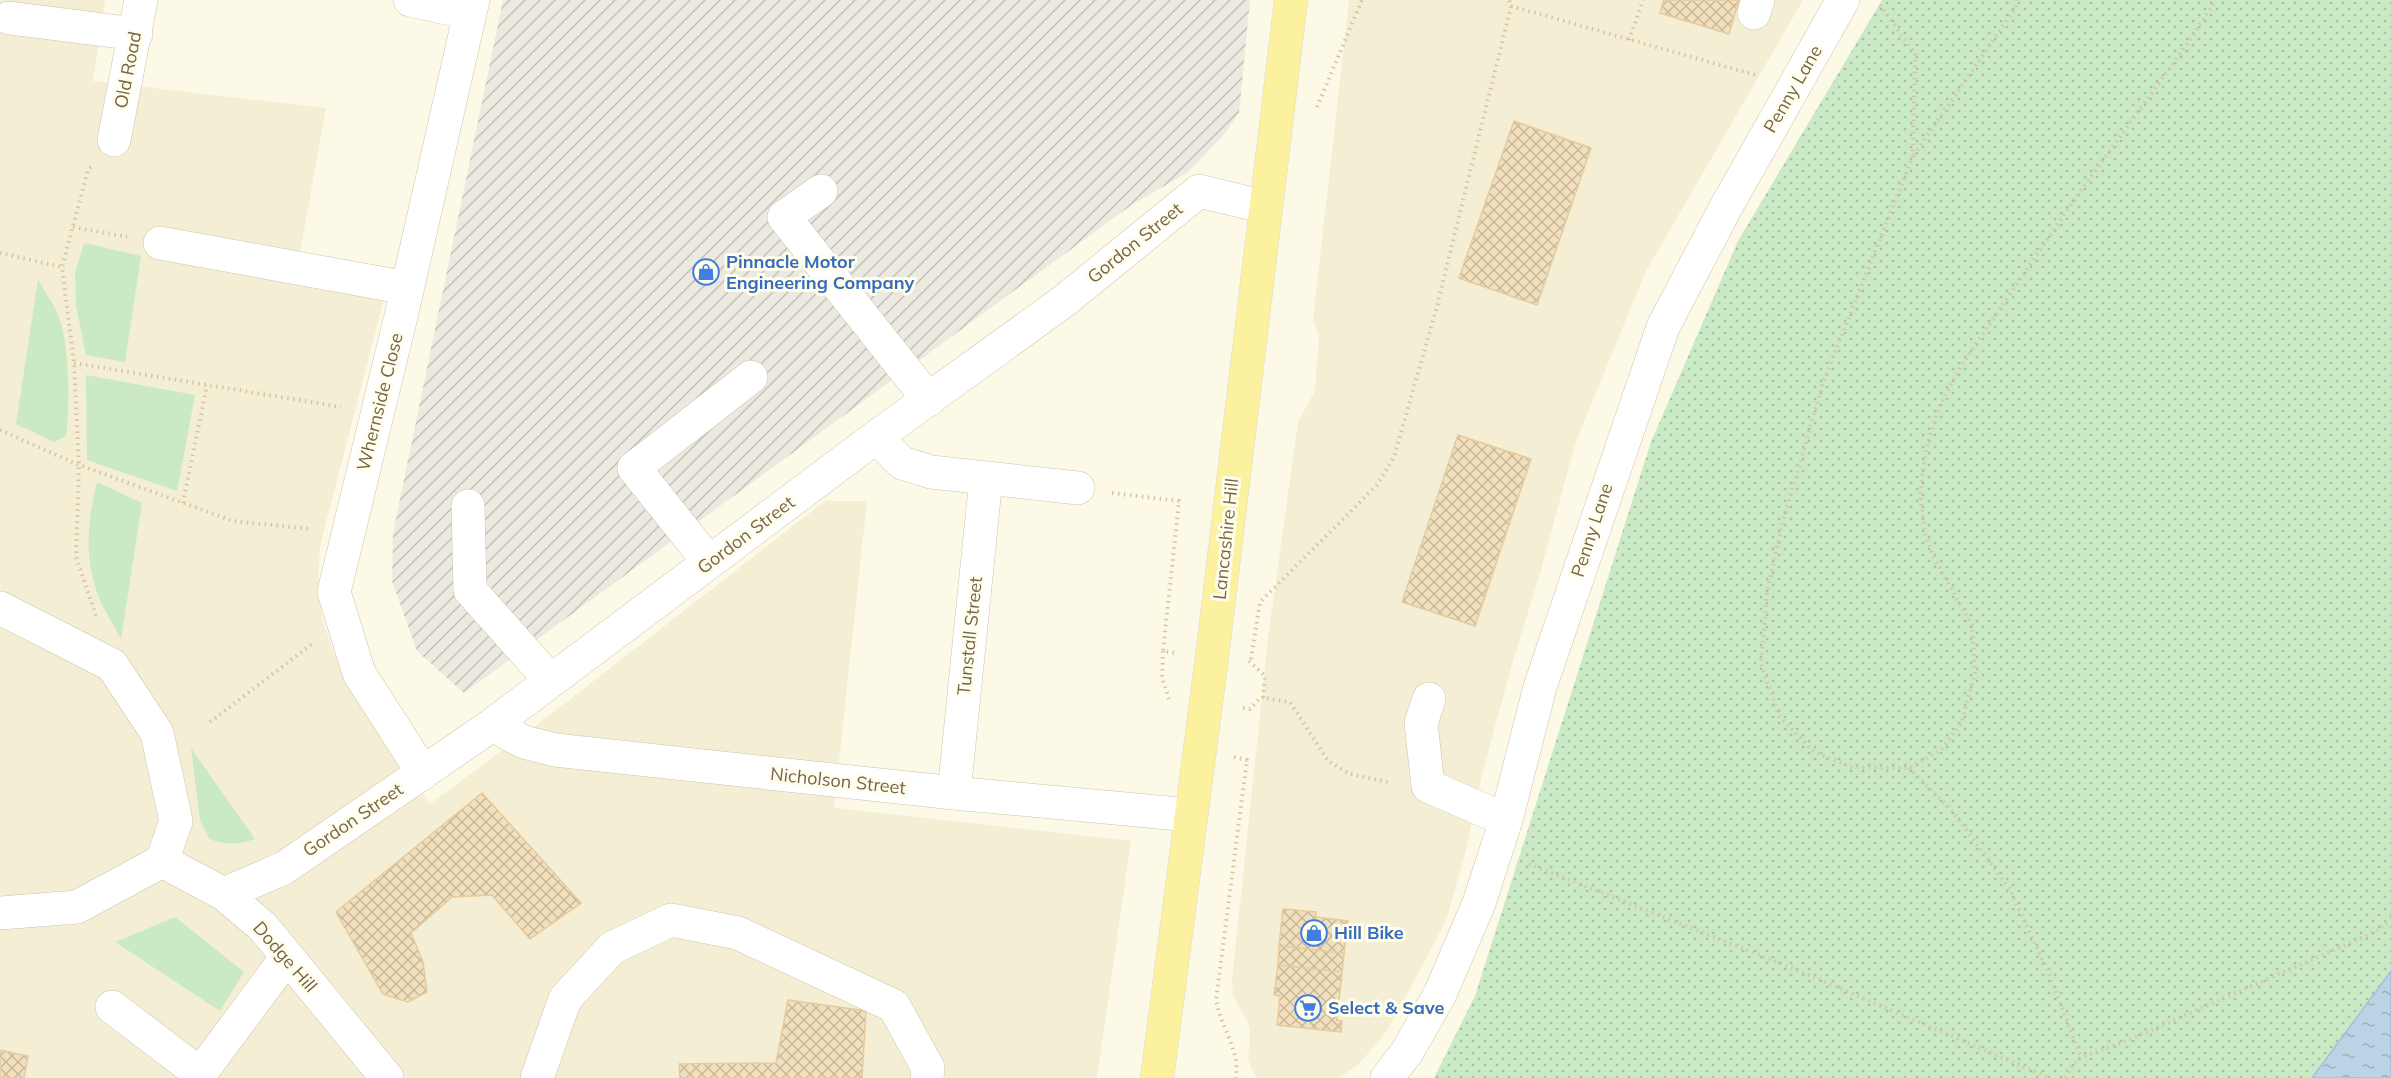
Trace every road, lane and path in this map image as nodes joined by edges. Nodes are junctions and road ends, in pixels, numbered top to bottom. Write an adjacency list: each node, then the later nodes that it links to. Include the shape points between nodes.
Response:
1 (141, 0): 14 (street, Old Road)
2 (410, 0): 11 (street)
3 (1291, 0): 17 (main road, Lancashire Hill)
4 (1362, 0): 17 (path, via 1315,111)
5 (1509, 0): 12 (path)
6 (1642, 0): 15 (path)
7 (1843, 0): 16 (street, Penny Lane)
8 (1876, 0): 19 (path, via 1915,54)
9 (2017, 0): 19 (path, via 2016,7)
10 (2216, 0): 55 (path, via 1974,346 1939,406 1924,461 1920,494 1924,533 1972,625 1975,673 1961,724 1941,750)
11 (471, 6): 26 (street, Whernside Close)
12 (1511, 6): 15 (path); 45 (path, via 1436,310 1394,457 1377,485 1260,602)
13 (9, 18): 14 (street)
14 (136, 34): 18 (street, Old Road)
15 (1629, 40): 16 (path)
16 (1795, 86): 60 (street, Penny Lane, via 1663,327 1540,687)
17 (1277, 106): 21 (main road, Lancashire Hill)
18 (114, 140): 22 (path, via 88,170)
19 (1913, 156): 55 (path, via 1824,380 1767,592 1761,663 1779,716 1814,752 1851,767)
20 (821, 191): 30 (street, via 784,217)
21 (1265, 207): 30 (street, Gordon Street, via 1199,191 1064,301); 44 (main road, Lancashire Hill)
22 (73, 227): 23 (path); 25 (path)
23 (160, 243): 26 (street)
24 (0, 254): 25 (path)
25 (62, 267): 27 (path)
26 (407, 288): 31 (street, Whernside Close)
27 (74, 363): 29 (path); 34 (path)
28 (751, 377): 40 (street, via 634,468)
29 (207, 385): 31 (path); 37 (path)
30 (929, 400): 33 (street, Gordon Street)
31 (378, 413): 39 (street, Whernside Close)
32 (0, 430): 34 (path)
33 (876, 437): 35 (street, via 902,463 931,472); 40 (street, Gordon Street)
34 (79, 465): 37 (path); 46 (path, via 76,557)
35 (986, 478): 36 (street); 58 (street, Tunstall Street)
36 (1078, 488): 43 (path, via 1179,501)
37 (183, 503): 39 (path, via 233,521)
38 (468, 506): 47 (street, via 470,590)
39 (349, 533): 42 (street, Whernside Close, via 334,591)
40 (710, 562): 47 (street, Gordon Street)
41 (0, 608): 46 (street)
42 (343, 620): 52 (path); 56 (street, Whernside Close, via 359,673)
43 (1162, 651): 44 (path); 50 (path, via 1167,699)
44 (1212, 657): 45 (path); 59 (main road, Lancashire Hill)
45 (1251, 661): 48 (path, via 1265,676)
46 (112, 665): 61 (street, via 157,732 177,821)
47 (551, 681): 53 (street, Gordon Street)
48 (1263, 698): 51 (path, via 1250,709); 57 (path, via 1290,702 1328,761 1350,774)
49 (1429, 699): 60 (street, via 1421,723 1428,786)
50 (1176, 700)
51 (1240, 708)
52 (210, 722)
53 (492, 725): 56 (street, Gordon Street); 58 (street, Nicholson Street, via 524,742 555,750)
54 (1246, 760): 74 (path, via 1215,1000 1235,1049)
55 (1909, 768): 68 (path, via 1953,812 2009,888 2049,974)
56 (423, 773): 63 (street, Gordon Street, via 284,868)
57 (1394, 783)
58 (954, 793): 59 (street, Nicholson Street)
59 (1190, 815): 73 (main road, Lancashire Hill)
60 (1506, 820): 75 (street, Penny Lane, via 1479,903 1440,994 1407,1052)
61 (162, 861): 63 (street, Dodge Hill); 64 (street, via 76,907)
62 (1522, 861): 76 (path)
63 (224, 894): 66 (street, Dodge Hill, via 263,927)
64 (0, 913)
65 (2391, 918): 68 (path, via 2375,932 2124,1042)
66 (287, 957): 69 (street); 70 (street, Dodge Hill)
67 (112, 1007): 69 (street)
68 (2081, 1057): 77 (path)
69 (198, 1076)
70 (387, 1078)
71 (537, 1078): 72 (street, via 565,999 612,948 671,920 738,933 894,1006 928,1068)
72 (927, 1078)
73 (1157, 1078)
74 (1236, 1078)
75 (1387, 1078)
76 (2050, 1078)
77 (2066, 1078)

